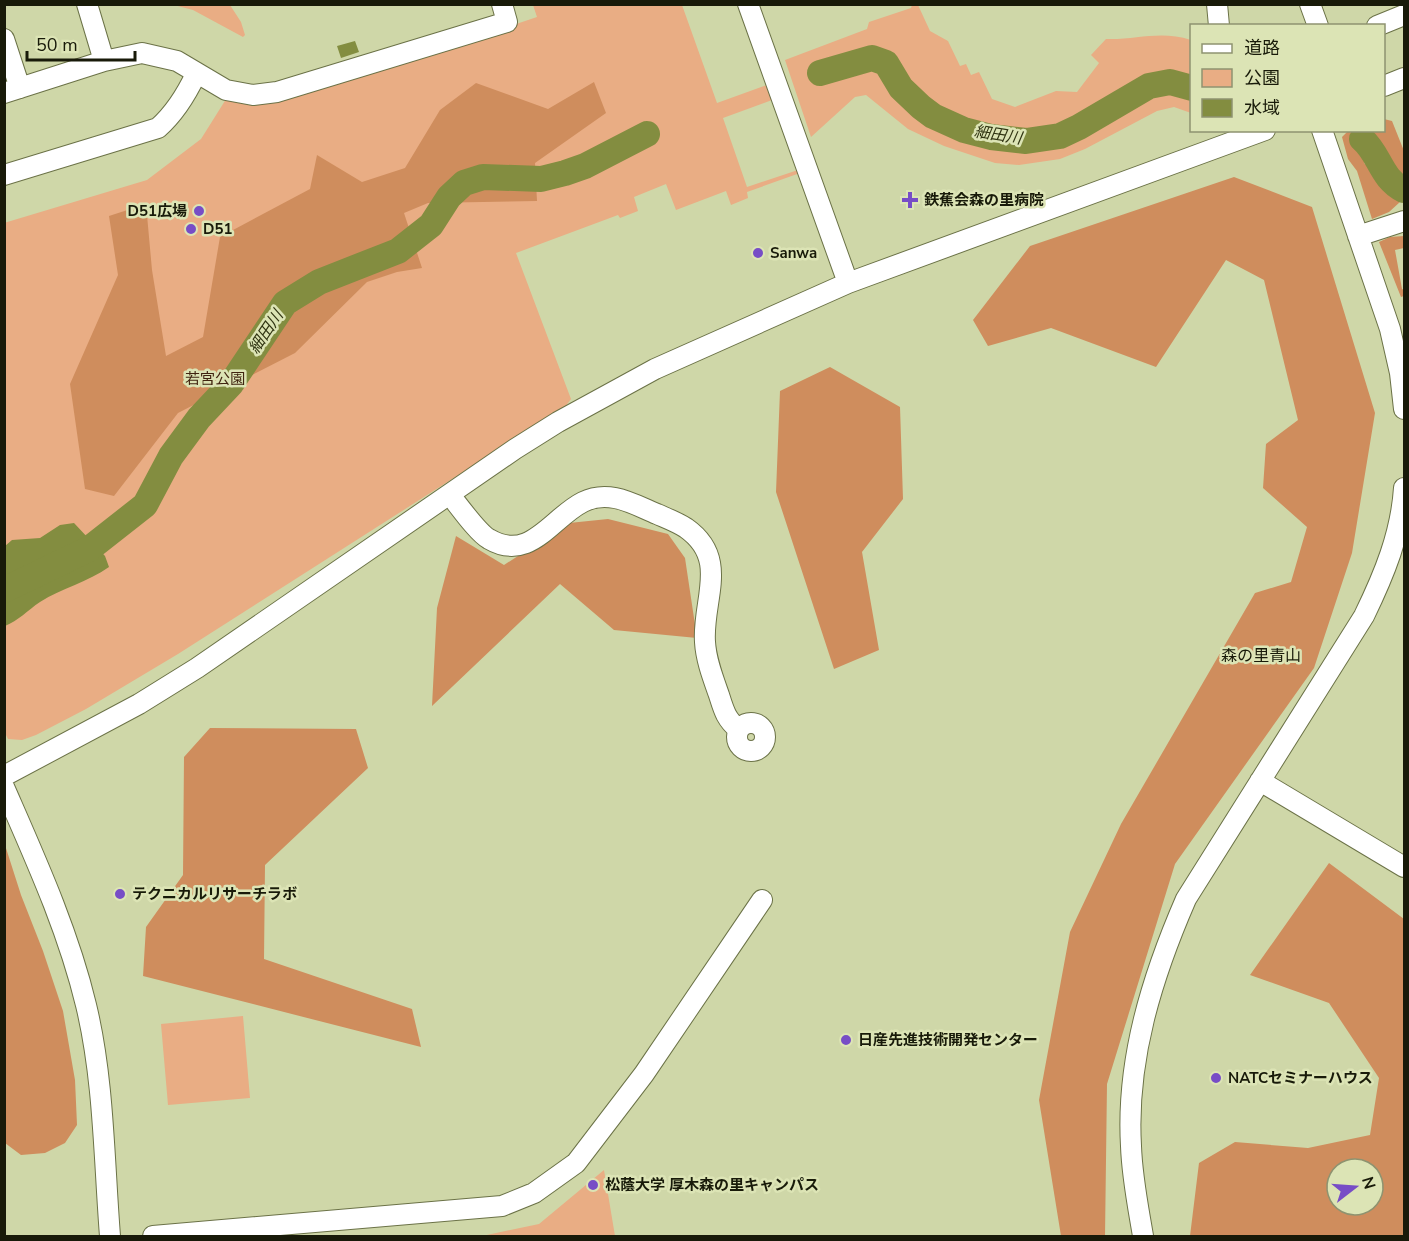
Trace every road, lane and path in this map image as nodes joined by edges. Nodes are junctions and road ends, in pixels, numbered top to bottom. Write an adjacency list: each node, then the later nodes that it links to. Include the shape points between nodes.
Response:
1 (87, 4): 11 (street)
2 (502, 4): 12 (street, via 507,22 277,92 253,95 226,90)
3 (748, 4): 21 (street)
4 (1217, 4): 7 (street)
5 (1310, 4): 8 (street)
6 (1404, 15): 9 (street)
7 (1219, 24)
8 (1317, 24)
9 (1382, 24)
10 (4, 39): 15 (street)
11 (104, 62): 12 (street, via 142,53 177,61); 15 (street)
12 (196, 74): 18 (street, via 168,120 158,128)
13 (1404, 78): 14 (street)
14 (1385, 85)
15 (12, 91)
16 (1260, 132): 21 (street)
17 (1323, 132): 20 (street)
18 (4, 175)
19 (1404, 221): 20 (street)
20 (1358, 236): 22 (street, via 1389,329)
21 (848, 283): 24 (street, via 655,369 551,426)
22 (1404, 409)
23 (1404, 488): 25 (street)
24 (450, 495): 26 (street, via 486,538 500,545 527,543 583,502 611,497 684,526 694,534 703,544 711,569 705,641 709,666 728,720); 27 (street, via 197,668 139,704)
25 (1401, 536): 28 (street, via 1365,616)
26 (739, 730)
27 (4, 776)
28 (1260, 781): 30 (street); 34 (street, via 1186,899 1149,994 1131,1097 1130,1144)
29 (4, 788): 32 (street, via 63,932 87,1007 101,1112)
30 (1404, 867)
31 (762, 900): 33 (street, via 600,1134 576,1163 534,1193 502,1206)
32 (110, 1236)
33 (153, 1236)
34 (1143, 1236)

